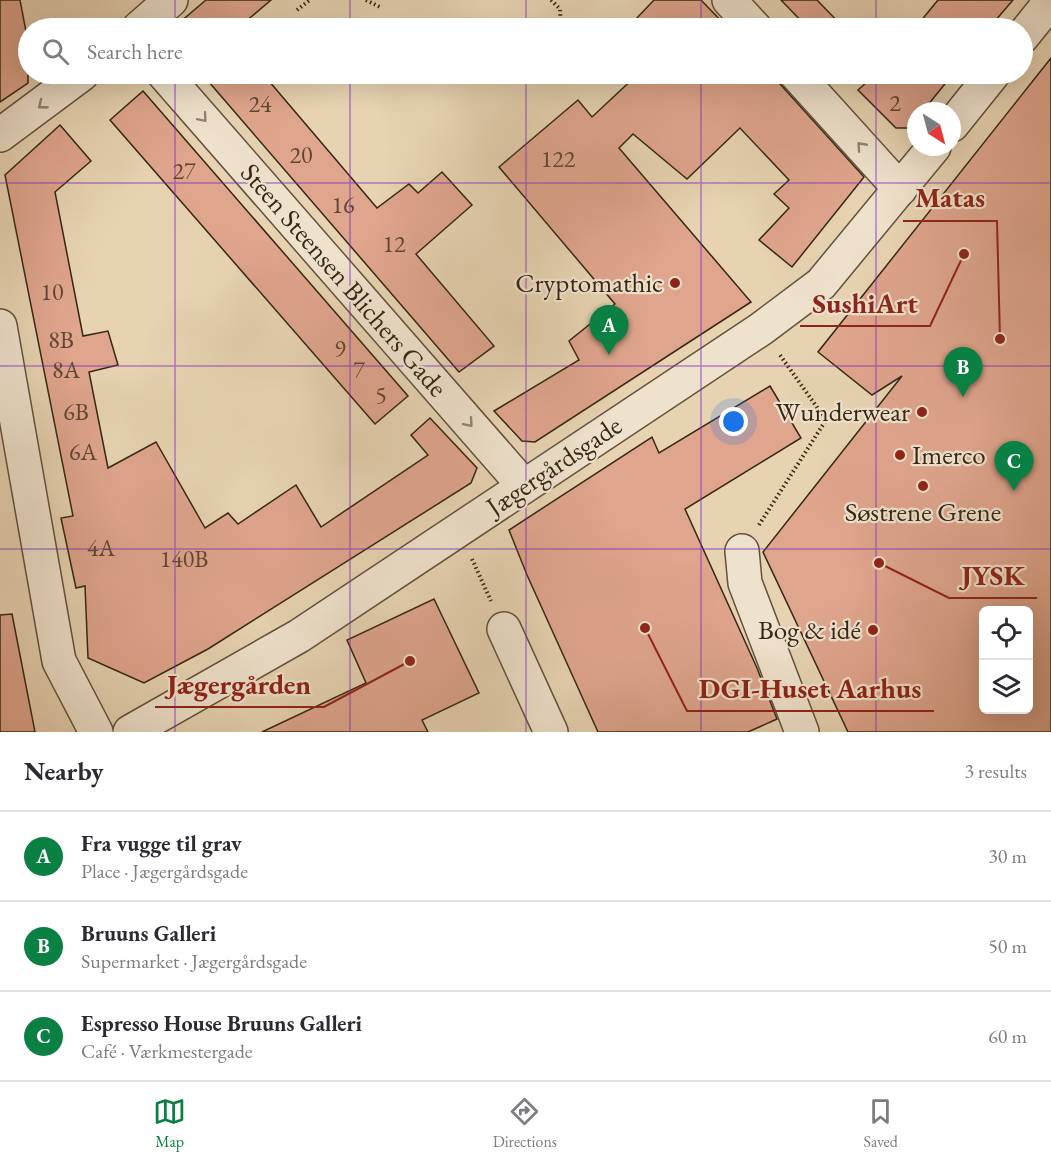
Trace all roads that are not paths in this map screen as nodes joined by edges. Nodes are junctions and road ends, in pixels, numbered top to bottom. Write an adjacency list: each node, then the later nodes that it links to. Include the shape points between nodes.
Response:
1 (171, 0): 4 (street)
2 (729, 0): 5 (street)
3 (1051, 1): 6 (street)
4 (150, 18)
5 (746, 18)
6 (1033, 24)
7 (69, 84): 12 (street, one-way to 12)
8 (173, 84): 17 (street, Steen Steensen Blichers Gade, one-way to 17)
9 (805, 84): 14 (street, one-way to 9)
10 (985, 84): 11 (street)
11 (961, 114)
12 (0, 135)
13 (927, 156): 14 (street, Jægergårdsgade)
14 (900, 189): 17 (street, Jægergårdsgade, via 821,284 761,329)
15 (0, 326): 16 (street)
16 (5, 382): 20 (street, via 59,661)
17 (524, 486): 21 (street, Jægergårdsgade, via 299,636)
18 (742, 551): 23 (street, via 745,583)
19 (504, 629): 22 (street)
20 (96, 732)
21 (130, 732)
22 (551, 732)
23 (801, 732)

